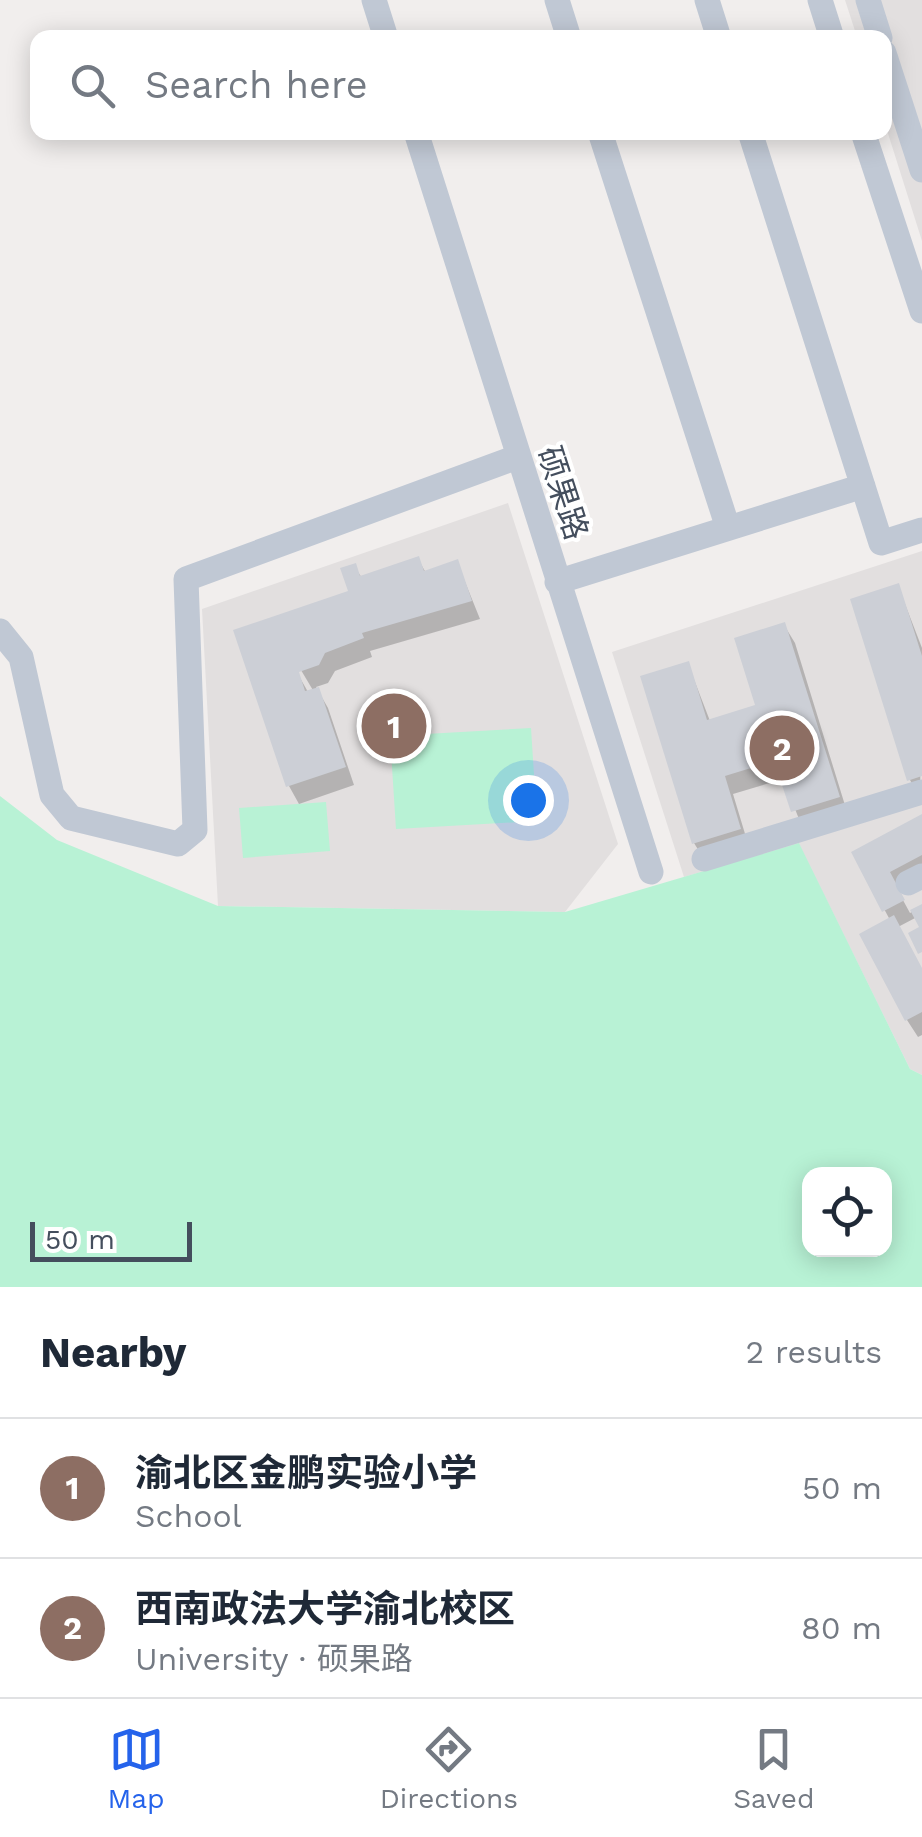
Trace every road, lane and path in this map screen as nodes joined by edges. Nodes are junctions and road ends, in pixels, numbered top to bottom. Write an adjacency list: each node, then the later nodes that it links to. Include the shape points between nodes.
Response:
1 (374, 0): 6 (street)
2 (557, 0): 7 (street)
3 (707, 0): 8 (street)
4 (820, 0): 9 (street)
5 (868, 0): 10 (street)
6 (383, 30)
7 (566, 30)
8 (716, 30)
9 (829, 30)
10 (877, 30)
11 (892, 78): 16 (street)
12 (419, 140): 18 (street, 硕果路)
13 (603, 140): 20 (street)
14 (753, 140): 19 (street)
15 (867, 140): 17 (street)
16 (922, 170)
17 (922, 312)
18 (518, 457): 22 (street, 硕果路); 23 (street, via 186,578 195,830 178,844 71,818 52,795 21,657)
19 (863, 486): 20 (street); 21 (street, via 881,544)
20 (728, 528): 22 (street)
21 (922, 530)
22 (557, 582): 26 (street, 硕果路)
23 (0, 631)
24 (922, 792): 25 (street)
25 (704, 858)
26 (651, 872)

